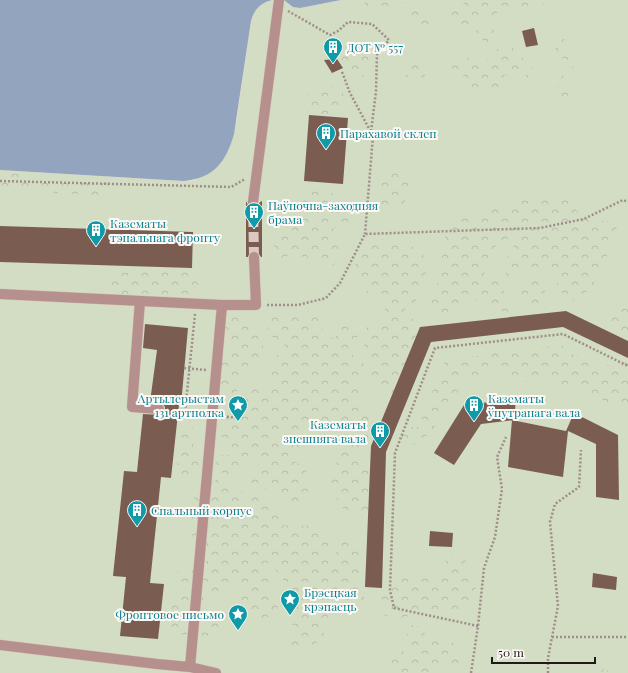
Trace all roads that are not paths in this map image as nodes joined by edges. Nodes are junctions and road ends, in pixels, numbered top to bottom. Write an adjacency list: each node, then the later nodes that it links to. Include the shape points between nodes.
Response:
1 (279, 3): 2 (street)
2 (254, 202)
3 (254, 257): 6 (street, via 256,305)
4 (0, 294): 5 (street)
5 (140, 301): 6 (street); 7 (street, via 132,406)
6 (222, 305): 9 (street)
7 (159, 409)
8 (0, 645): 9 (street)
9 (190, 666): 10 (street)
10 (216, 673)

